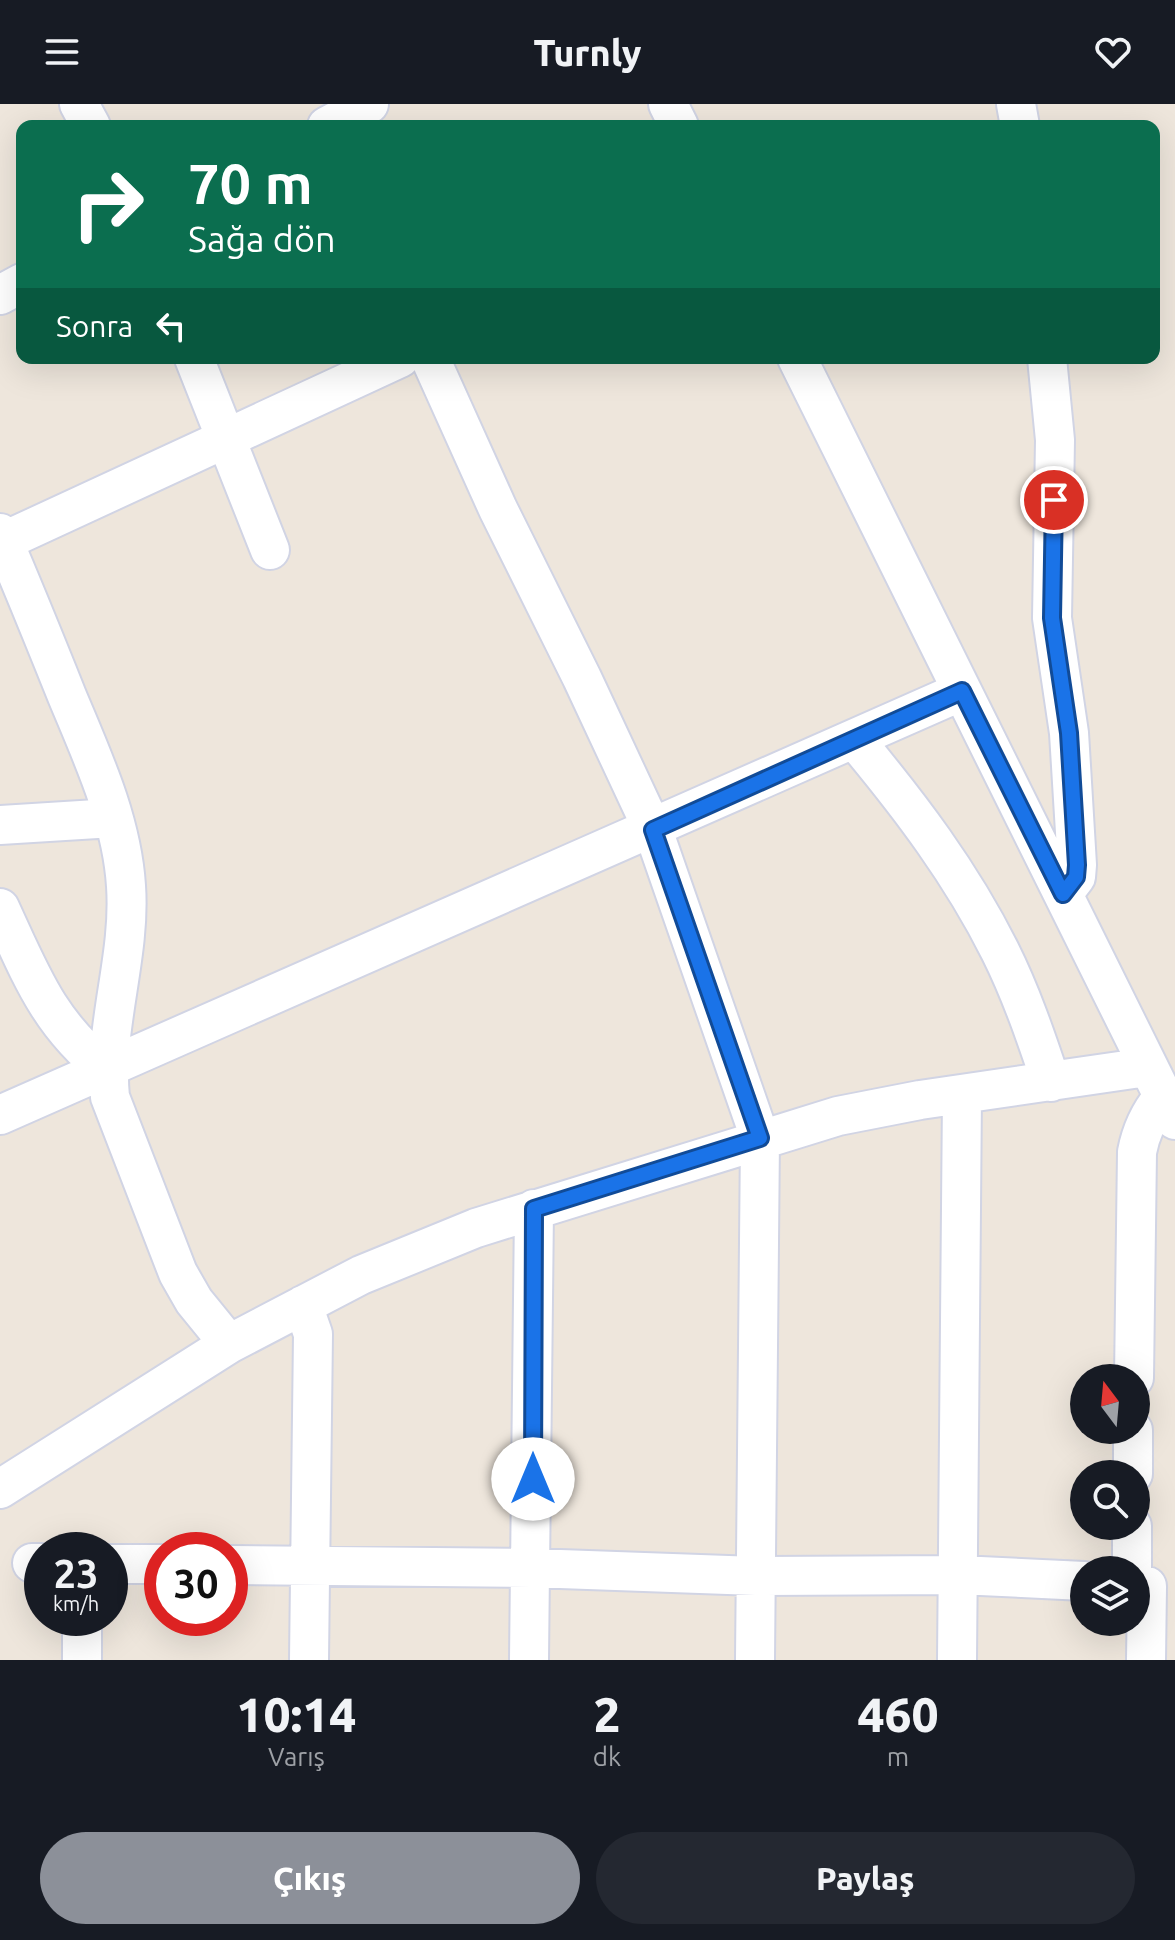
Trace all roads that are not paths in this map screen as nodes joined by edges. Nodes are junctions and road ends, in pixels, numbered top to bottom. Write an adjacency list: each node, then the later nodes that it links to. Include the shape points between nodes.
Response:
1 (369, 104): 2 (street)
2 (338, 120)
3 (196, 364): 8 (street)
4 (387, 364): 8 (street)
5 (433, 364): 15 (street)
6 (800, 364): 11 (street)
7 (1048, 364): 16 (street, via 1055,440 1052,618 1069,733 1077,865 1076,877)
8 (226, 439): 9 (street); 10 (street)
9 (1, 539): 13 (street)
10 (270, 550)
11 (962, 691): 12 (street); 16 (street)
12 (855, 740): 15 (street); 19 (street, via 933,838 977,908 1022,998)
13 (113, 818): 14 (street); 18 (street, via 124,866 126,912)
14 (0, 825)
15 (653, 830): 18 (street); 23 (street)
16 (1063, 894): 21 (street)
17 (0, 908): 18 (street, via 53,1016)
18 (107, 1070): 22 (street); 26 (street, via 117,1121 178,1273)
19 (1051, 1082): 20 (street); 21 (street)
20 (962, 1095): 23 (street, via 879,1107); 32 (street)
21 (1161, 1095): 27 (street, via 1141,1131 1137,1152)
22 (0, 1115)
23 (760, 1138): 24 (street); 33 (street)
24 (534, 1209): 25 (street, via 420,1249); 31 (street)
25 (303, 1305): 26 (street); 30 (street, via 313,1334)
26 (229, 1344): 28 (street)
27 (1134, 1364)
28 (0, 1489)
29 (248, 1565): 30 (street)
30 (310, 1565): 31 (street); 38 (street)
31 (532, 1568): 33 (street); 39 (street)
32 (959, 1575): 33 (street); 34 (street); 41 (street)
33 (756, 1576): 40 (street)
34 (1070, 1580)
35 (82, 1636): 37 (street)
36 (1147, 1636): 42 (street)
37 (82, 1660)
38 (309, 1660)
39 (529, 1660)
40 (755, 1660)
41 (957, 1660)
42 (1146, 1660)

